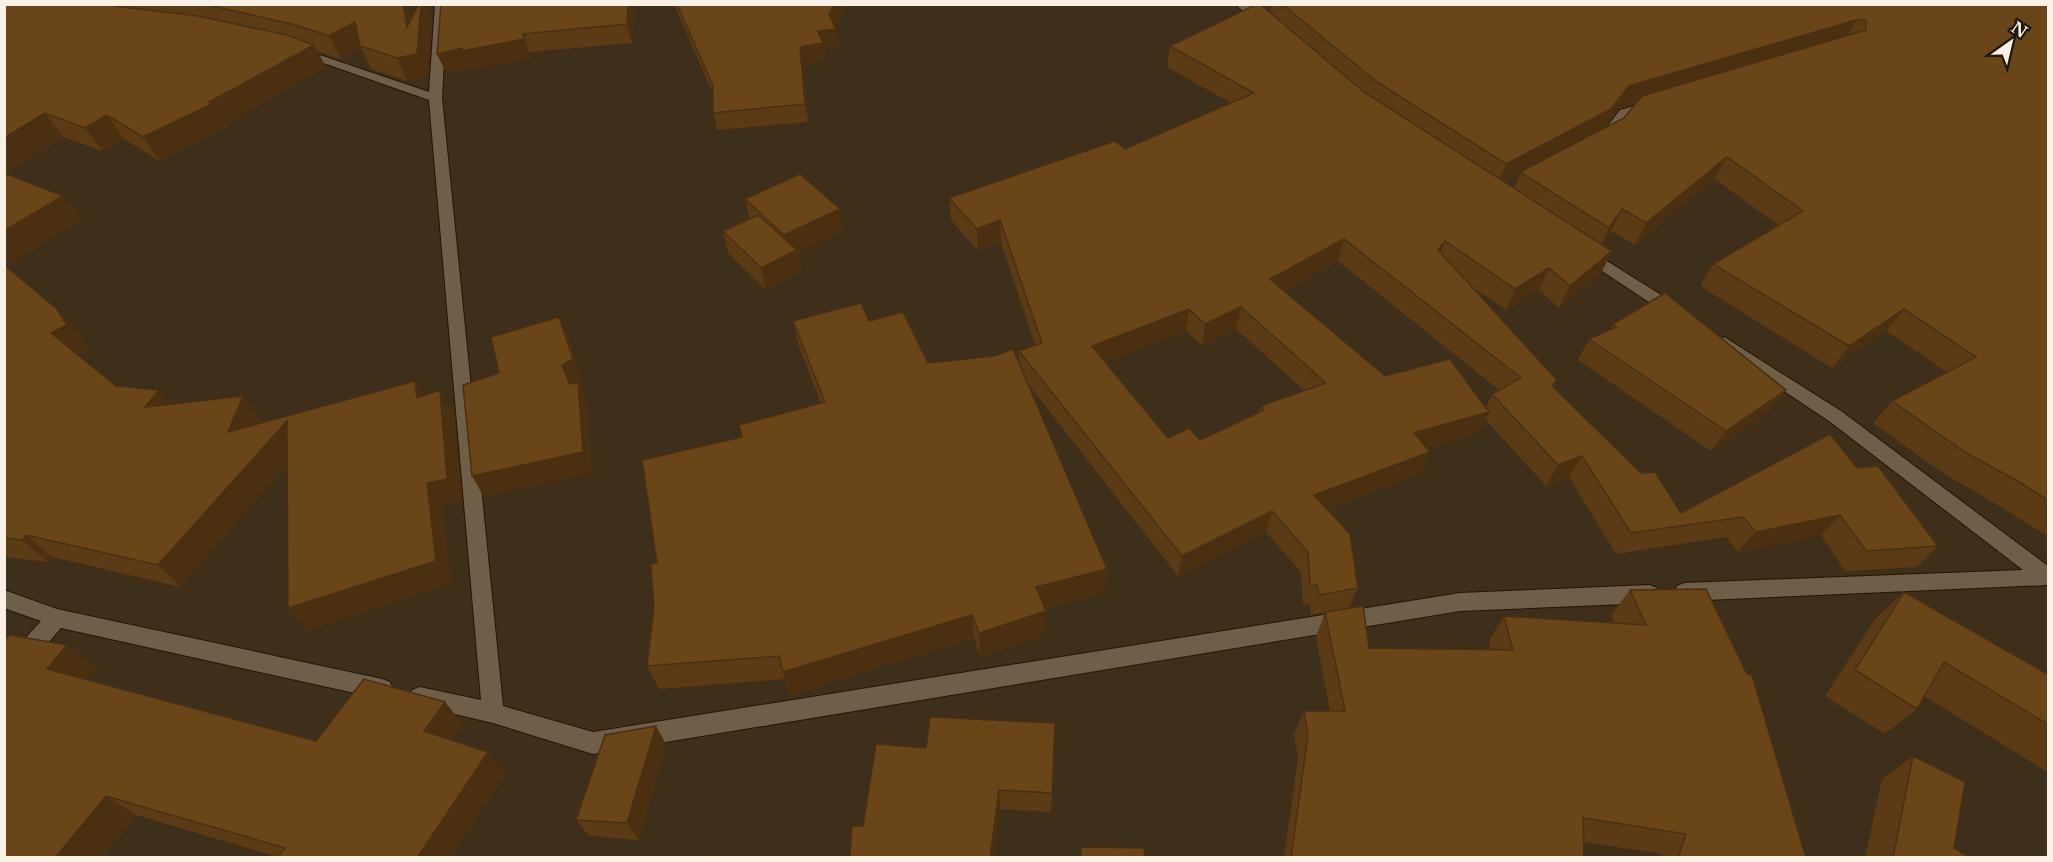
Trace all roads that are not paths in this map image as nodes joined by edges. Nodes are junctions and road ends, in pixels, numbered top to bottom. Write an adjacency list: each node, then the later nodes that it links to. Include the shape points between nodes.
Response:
1 (441, 4): 5 (street)
2 (1241, 4): 3 (street)
3 (1277, 34)
4 (293, 51): 5 (street)
5 (435, 98): 15 (street)
6 (1669, 99): 7 (street, via 1625,113 1608,135)
7 (1588, 146)
8 (1577, 246): 9 (street)
9 (1686, 318)
10 (1706, 331): 11 (street, via 1835,416)
11 (2048, 577): 15 (street, via 1460,602 593,743)
12 (4, 599): 13 (street)
13 (57, 618): 14 (street); 15 (street)
14 (4, 678)
15 (493, 713)

